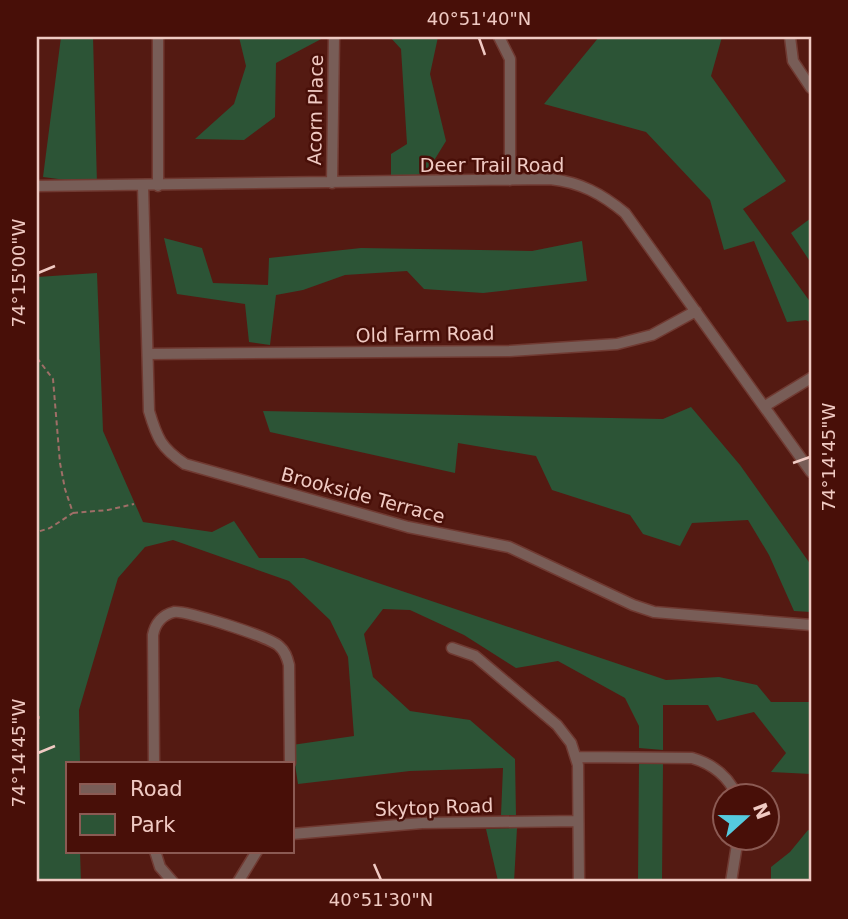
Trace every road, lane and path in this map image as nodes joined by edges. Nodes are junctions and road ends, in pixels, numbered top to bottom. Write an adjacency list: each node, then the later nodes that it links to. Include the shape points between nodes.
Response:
1 (158, 37): 10 (street)
2 (334, 37): 7 (street, Acorn Place)
3 (499, 37): 6 (street, via 510,59)
4 (790, 37): 5 (street, via 793,61)
5 (811, 88)
6 (510, 180): 7 (street, Deer Trail Road); 11 (street, Deer Trail Road, via 561,180 605,197 625,213)
7 (332, 183): 10 (street, Deer Trail Road)
8 (37, 186): 9 (street)
9 (143, 186): 10 (street, Deer Trail Road); 12 (street, Brookside Terrace)
10 (158, 186)
11 (696, 311): 12 (street, Old Farm Road, via 652,335 617,344 510,351); 15 (street, Deer Trail Road)
12 (148, 354): 20 (street, Brookside Terrace, via 149,411 154,429 161,444 185,464 408,527 509,547 654,612)
13 (37, 358): 18 (path, via 52,379 60,463)
14 (811, 378): 15 (street)
15 (765, 406): 16 (street, Deer Trail Road)
16 (811, 472)
17 (134, 504): 18 (path)
18 (73, 513): 19 (path)
19 (37, 532)
20 (811, 625)
21 (452, 648): 24 (street, via 475,656 557,725 572,743)
22 (37, 715): 23 (path)
23 (37, 732)
24 (576, 757): 27 (street, via 692,758 716,769); 28 (street)
25 (154, 762): 26 (street, via 153,635 163,617 180,612 268,639 283,650 289,665)
26 (290, 762)
27 (730, 782)
28 (578, 821): 29 (street, Skytop Road, via 422,823); 35 (street)
29 (294, 834)
30 (155, 852): 33 (street, via 160,867)
31 (256, 852): 34 (street)
32 (736, 852): 36 (street)
33 (173, 882)
34 (238, 882)
35 (579, 882)
36 (732, 882)

